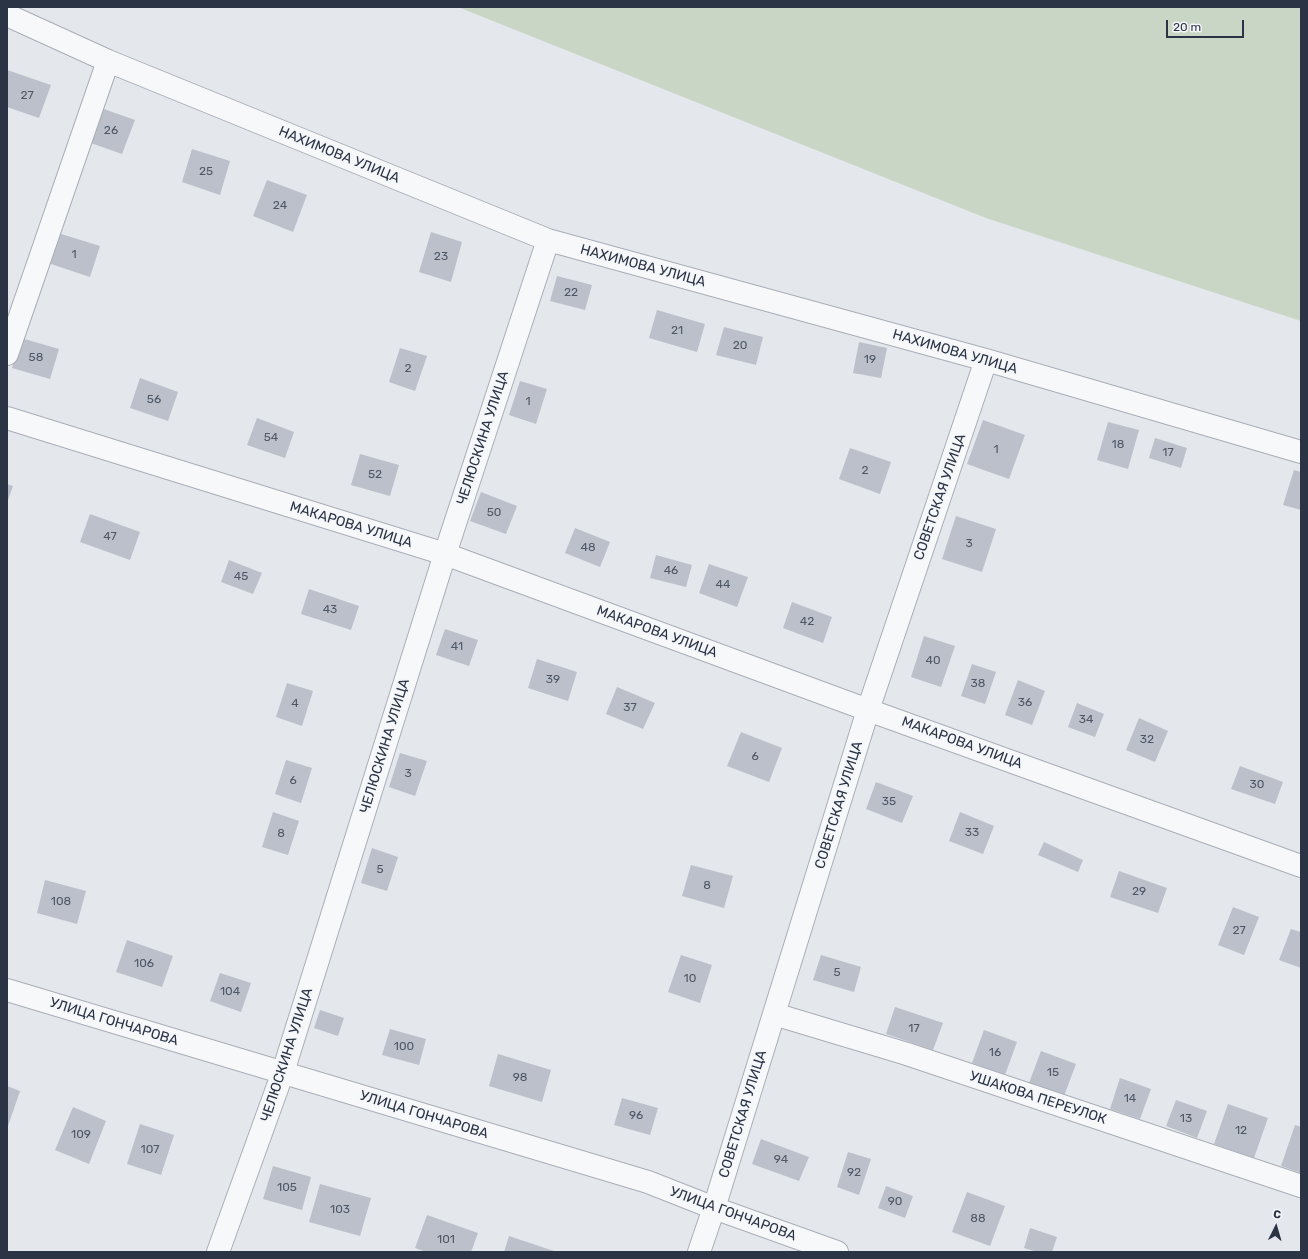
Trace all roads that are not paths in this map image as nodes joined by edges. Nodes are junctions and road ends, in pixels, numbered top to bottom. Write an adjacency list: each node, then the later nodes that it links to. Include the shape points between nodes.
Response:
1 (7, 15): 2 (street, НАХИМОВА УЛИЦА)
2 (108, 62): 3 (street, НАХИМОВА УЛИЦА); 4 (street)
3 (548, 240): 5 (street, НАХИМОВА УЛИЦА); 8 (street, ЧЕЛЮСКИНА УЛИЦА)
4 (7, 354)
5 (986, 360): 7 (street, НАХИМОВА УЛИЦА); 9 (street, СОВЕТСКАЯ УЛИЦА)
6 (7, 418): 8 (street, МАКАРОВА УЛИЦА)
7 (1301, 452)
8 (445, 554): 9 (street, МАКАРОВА УЛИЦА); 13 (street, ЧЕЛЮСКИНА УЛИЦА)
9 (868, 710): 10 (street, МАКАРОВА УЛИЦА); 12 (street, СОВЕТСКАЯ УЛИЦА)
10 (1301, 866)
11 (7, 990): 13 (street, УЛИЦА ГОНЧАРОВА)
12 (774, 1014): 14 (street, УШАКОВА ПЕРЕУЛОК, via 907,1054); 15 (street, СОВЕТСКАЯ УЛИЦА)
13 (283, 1072): 15 (street, УЛИЦА ГОНЧАРОВА, via 648,1182); 16 (street, ЧЕЛЮСКИНА УЛИЦА)
14 (1301, 1186)
15 (714, 1208): 17 (street, СОВЕТСКАЯ УЛИЦА); 18 (street, УЛИЦА ГОНЧАРОВА)
16 (218, 1252)
17 (698, 1252)
18 (837, 1252)

